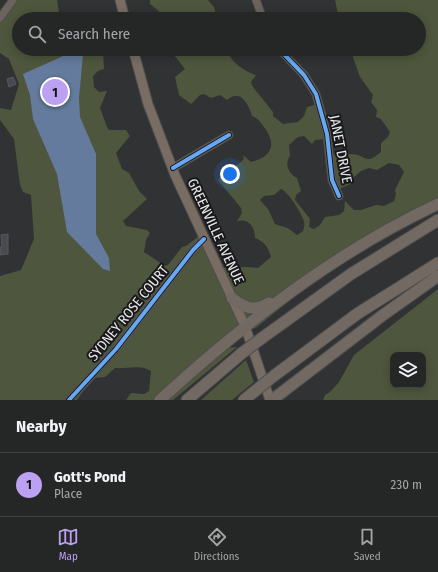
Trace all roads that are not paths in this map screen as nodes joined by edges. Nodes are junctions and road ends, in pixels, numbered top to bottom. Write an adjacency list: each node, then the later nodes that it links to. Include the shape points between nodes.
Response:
1 (13, 0): 6 (street)
2 (120, 0): 4 (main road)
3 (256, 0): 5 (street)
4 (123, 12)
5 (260, 12)
6 (0, 18)
7 (135, 56): 10 (main road, GREENVILLE AVENUE, via 148,104)
8 (286, 56): 11 (street, JANET DRIVE, via 304,75 316,94 327,134 332,180)
9 (229, 135): 10 (street)
10 (173, 168): 14 (main road, GREENVILLE AVENUE)
11 (339, 196)
12 (438, 204): 17 (highway, via 374,238)
13 (438, 220): 22 (highway, bridge, via 367,263 262,338)
14 (204, 239): 18 (main road, GREENVILLE AVENUE); 20 (street, SYDNEY ROSE COURT, via 116,349)
15 (438, 263): 23 (highway, bridge, via 357,314)
16 (438, 276): 24 (highway)
17 (296, 289): 18 (highway, via 259,308 247,307); 19 (highway)
18 (232, 298): 19 (main road, GREENVILLE AVENUE)
19 (245, 326): 21 (highway); 24 (main road, GREENVILLE AVENUE)
20 (68, 400)
21 (160, 400)
22 (188, 400)
23 (244, 400)
24 (271, 400)

